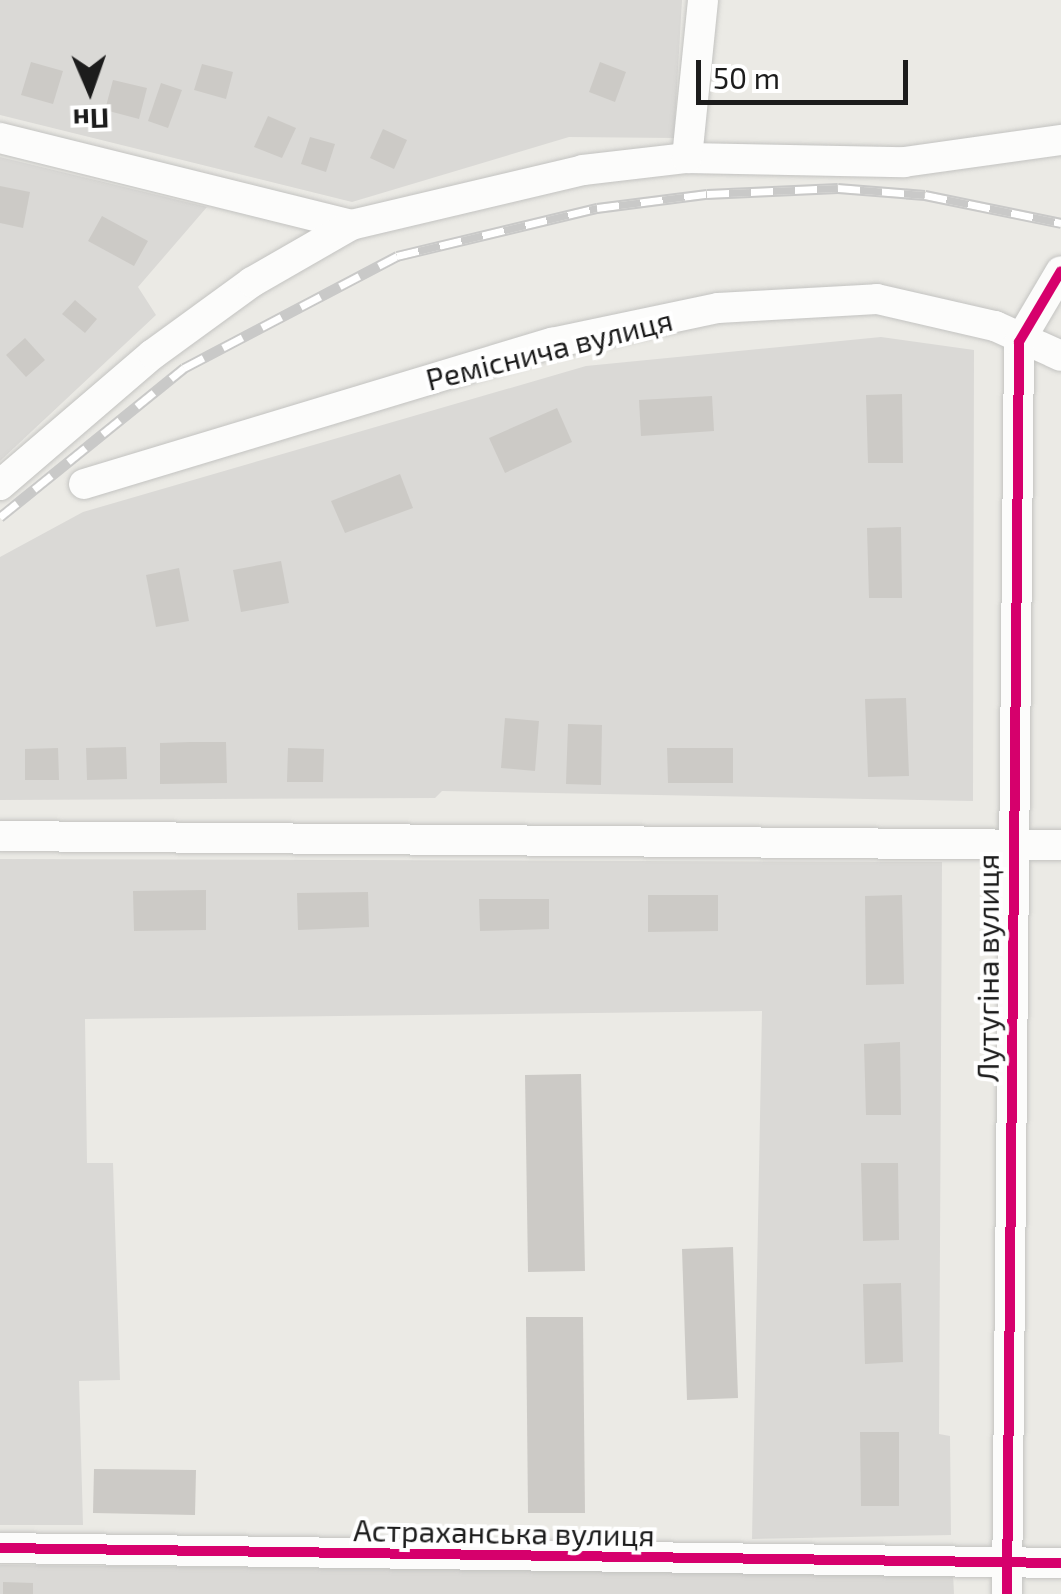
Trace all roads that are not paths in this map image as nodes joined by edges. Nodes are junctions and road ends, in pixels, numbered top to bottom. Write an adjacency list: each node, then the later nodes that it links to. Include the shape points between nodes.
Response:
1 (703, 0): 4 (street)
2 (0, 138): 5 (street)
3 (1061, 140): 4 (street, via 904,162)
4 (687, 158): 5 (street, via 583,170)
5 (351, 225): 9 (street, via 252,282 153,354)
6 (1061, 271): 7 (street)
7 (1019, 342): 8 (street, Реміснича вулиця); 10 (street, Реміснича вулиця, via 995,326 877,299 718,308 552,343); 12 (street, Лутугіна вулиця)
8 (1061, 356)
9 (0, 484)
10 (84, 484)
11 (0, 836): 12 (street)
12 (1012, 844): 13 (street); 15 (street, Лутугіна вулиця, via 1014,1418)
13 (1061, 845)
14 (0, 1548): 15 (street, Астраханська вулиця)
15 (1006, 1561): 16 (street, Астраханська вулиця); 17 (street, Лутугіна вулиця)
16 (1061, 1563)
17 (1007, 1594)

